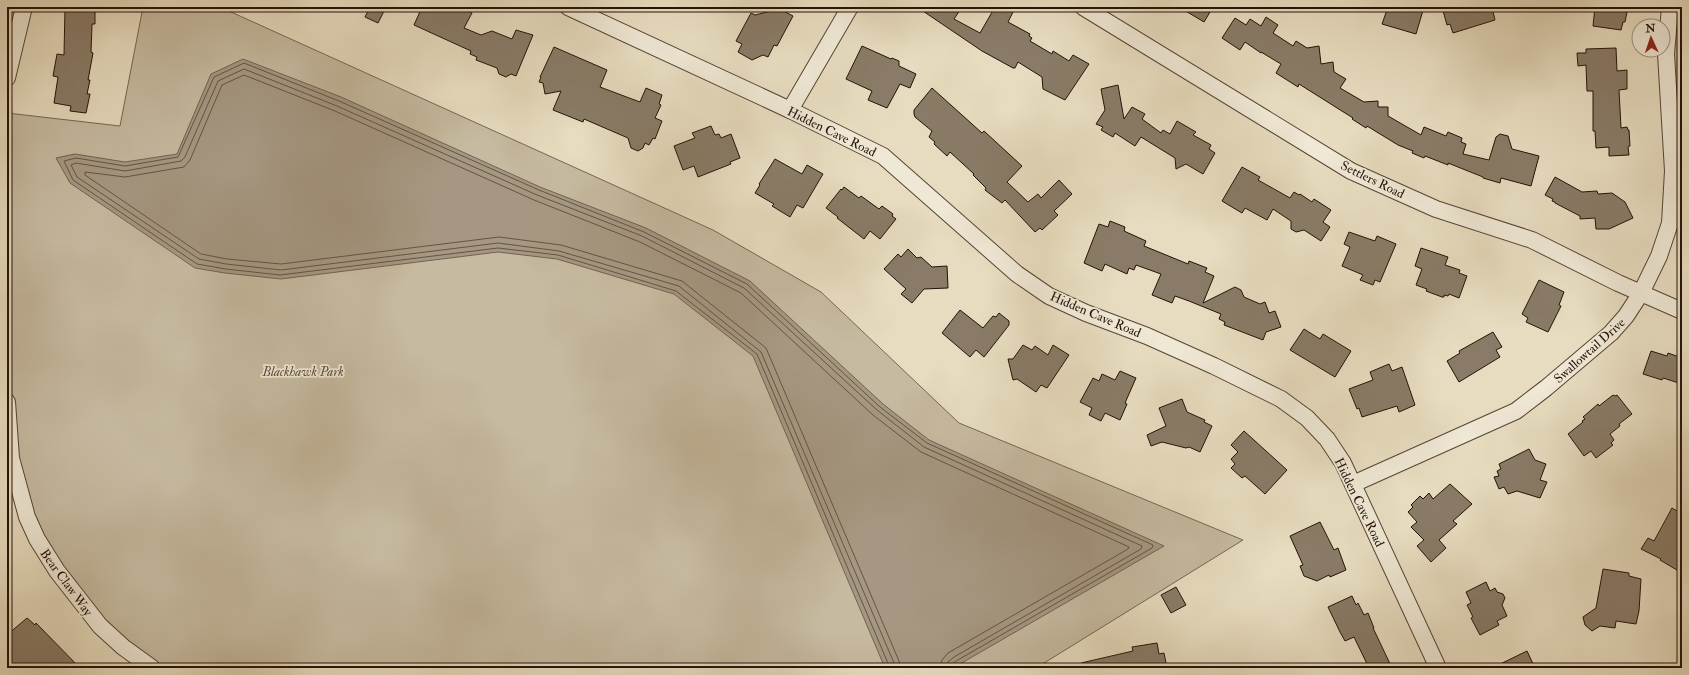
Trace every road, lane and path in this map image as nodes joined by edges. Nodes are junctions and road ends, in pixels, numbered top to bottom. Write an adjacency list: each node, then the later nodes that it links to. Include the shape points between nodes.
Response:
1 (24, 7): 6 (street)
2 (568, 7): 8 (street, Hidden Cave Road)
3 (850, 7): 8 (street)
4 (1083, 7): 9 (street, Settlers Road, via 1351,171 1436,209 1532,240)
5 (1670, 7): 7 (street, Swallowtail Drive, via 1666,54)
6 (7, 78)
7 (1675, 100): 9 (street, Swallowtail Drive, via 1670,223 1659,256)
8 (790, 110): 12 (street, Hidden Cave Road, via 883,156 1017,274 1049,296 1147,336 1282,399 1307,418 1326,439 1343,462)
9 (1641, 293): 10 (street, Settlers Road); 12 (street, Swallowtail Drive, via 1611,333 1516,411)
10 (1682, 311)
11 (7, 402): 13 (street, Bear Claw Way, via 11,458 27,517 38,539 57,572 100,626)
12 (1353, 484): 14 (street, Hidden Cave Road)
13 (152, 668)
14 (1438, 668)

